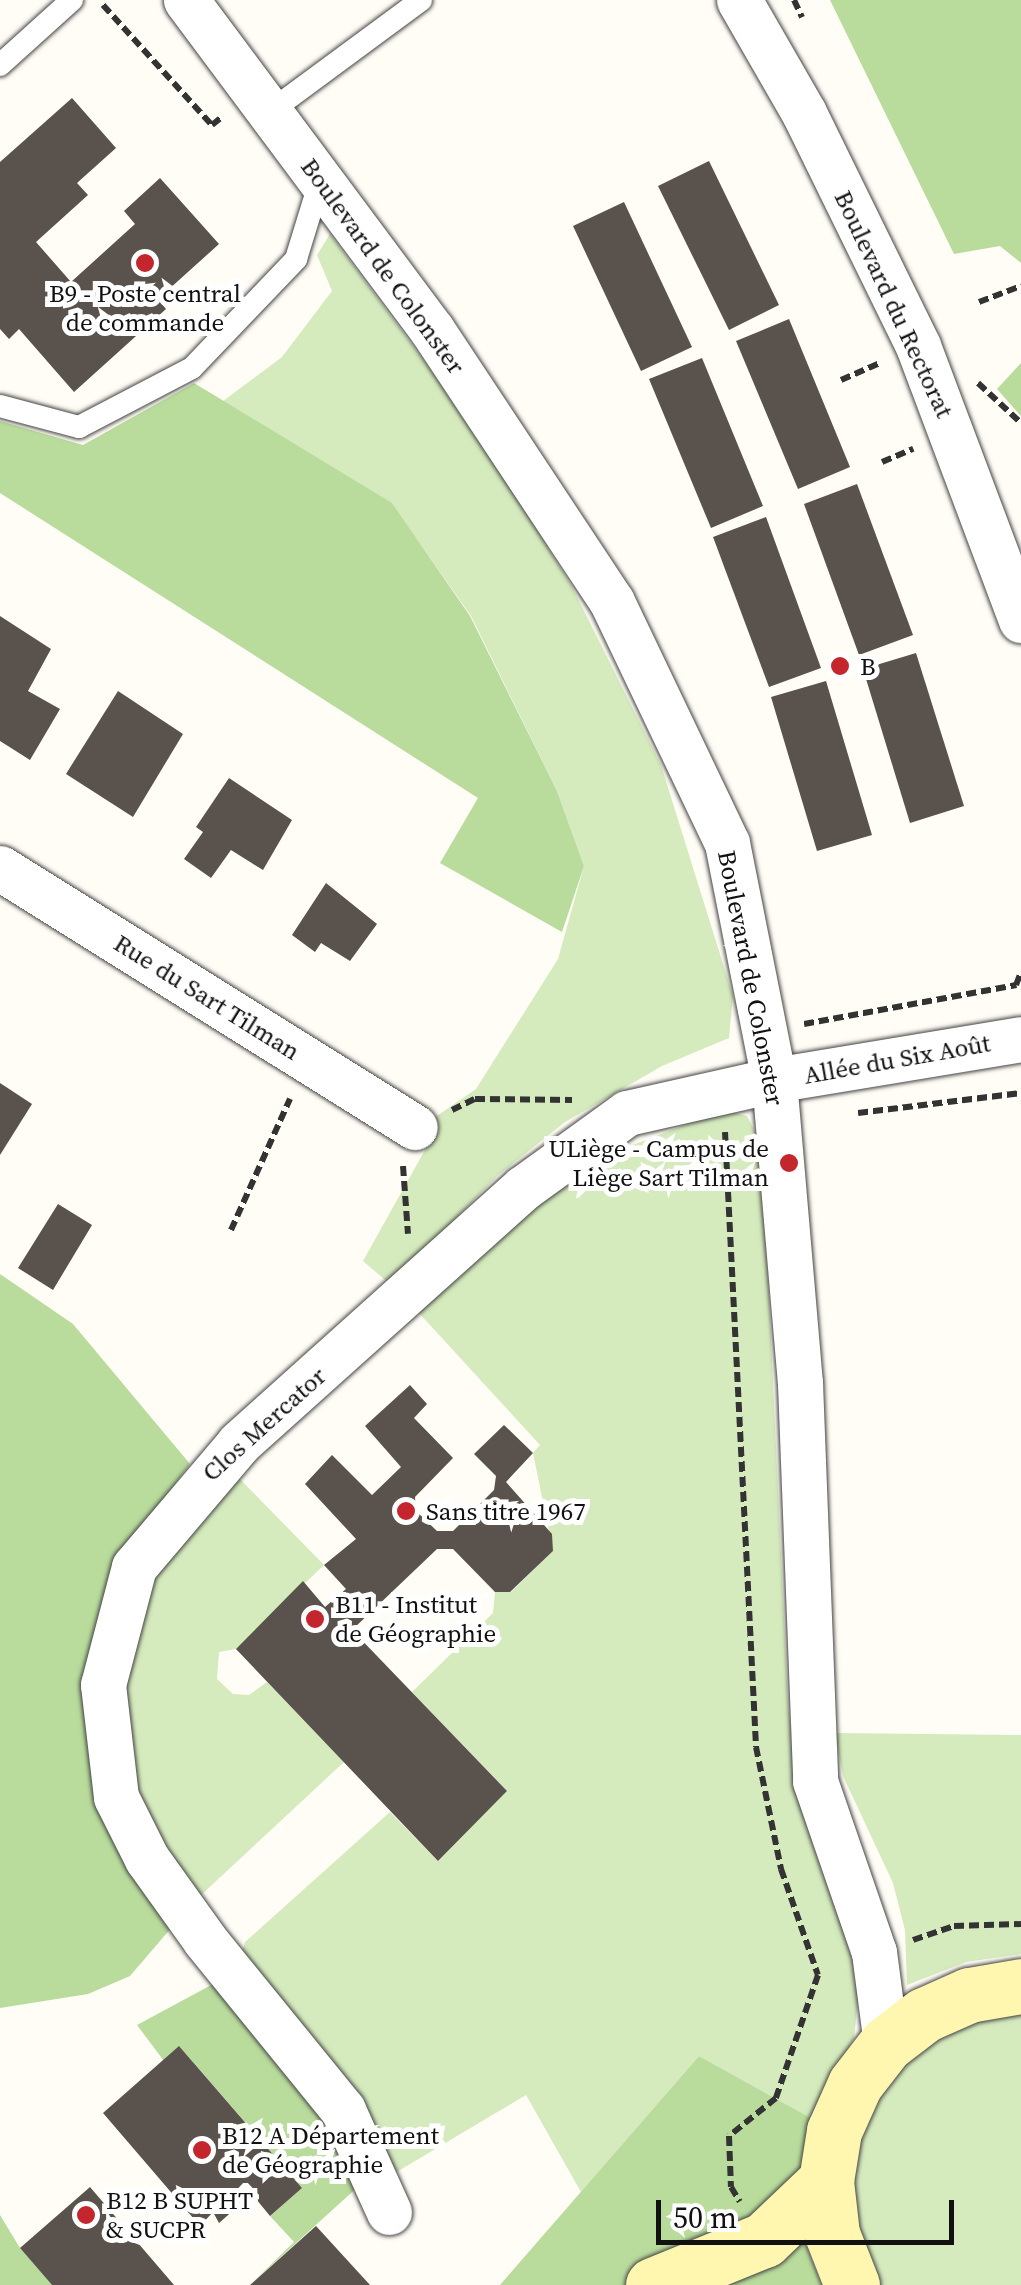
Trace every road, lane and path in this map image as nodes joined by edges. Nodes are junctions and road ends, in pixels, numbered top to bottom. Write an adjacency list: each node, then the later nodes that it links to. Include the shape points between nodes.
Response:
1 (72, 0): 5 (lane)
2 (186, 0): 6 (street, Boulevard de Colonster)
3 (421, 0): 6 (lane)
4 (738, 0): 15 (street, Boulevard du Rectorat, via 804,112)
5 (0, 66)
6 (272, 110): 7 (street, Boulevard de Colonster)
7 (321, 180): 12 (lane, via 296,259 192,368 79,428); 19 (street, Boulevard de Colonster, via 432,330 612,602 727,843)
8 (1021, 286): 9 (path)
9 (979, 302)
10 (880, 363): 11 (path)
11 (840, 380)
12 (0, 406)
13 (923, 444): 14 (path)
14 (882, 462)
15 (1012, 553): 16 (street, Boulevard du Rectorat)
16 (1021, 620)
17 (0, 868): 21 (street, Rue du Sart Tilman)
18 (1021, 972): 19 (path, via 1016,985)
19 (764, 1032): 22 (street, Boulevard de Colonster)
20 (1021, 1038): 22 (street, Allée du Six Août)
21 (307, 1059): 27 (street, Rue du Sart Tilman); 28 (path)
22 (774, 1080): 23 (street, Clos Mercator); 31 (street, Boulevard de Colonster, via 800,1383 815,1781 874,1952)
23 (723, 1091): 25 (street, Clos Mercator); 34 (path, via 756,1746 781,1869 818,1975 776,2098 729,2136 731,2188)
24 (1021, 1093): 26 (path)
25 (626, 1113): 27 (path, via 557,1098 475,1099); 29 (street, Clos Mercator, via 522,1188)
26 (858, 1113)
27 (415, 1127): 29 (path, via 402,1166)
28 (231, 1230)
29 (418, 1282): 33 (street, Clos Mercator, via 202,1479 134,1567 103,1685 116,1797 147,1859 343,2110)
30 (1021, 1986): 31 (main road, via 969,1994 924,2014)
31 (886, 2044): 32 (main road, via 854,2084 834,2131)
32 (826, 2181): 34 (main road); 36 (main road, via 832,2234)
33 (388, 2212)
34 (764, 2240): 35 (main road)
35 (653, 2285)
36 (852, 2285)

